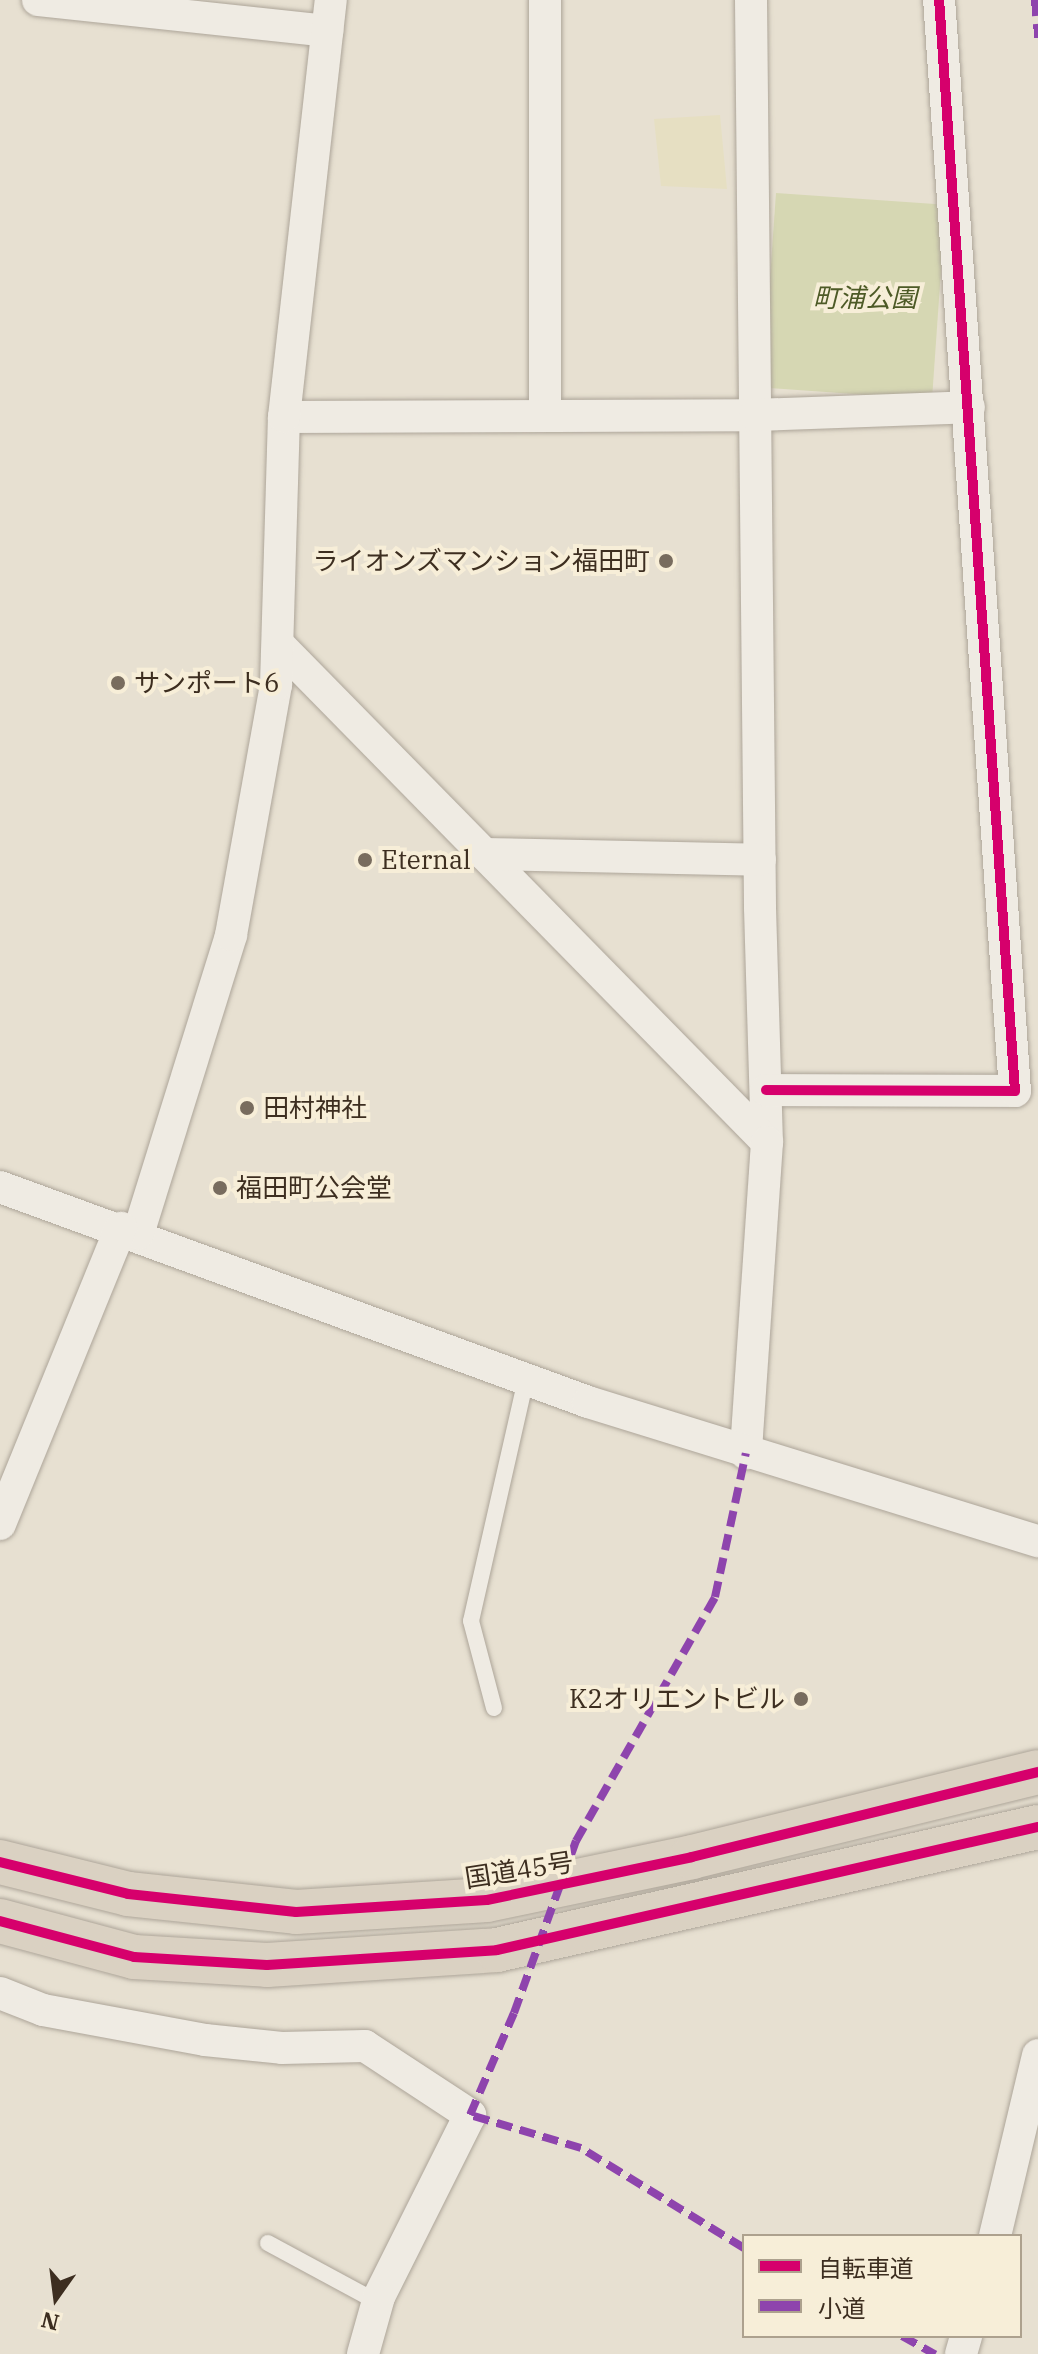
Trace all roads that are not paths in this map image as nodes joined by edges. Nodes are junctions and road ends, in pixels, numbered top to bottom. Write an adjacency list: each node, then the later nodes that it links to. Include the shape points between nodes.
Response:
1 (38, 0): 5 (street)
2 (545, 0): 8 (street)
3 (751, 0): 7 (street)
4 (939, 0): 6 (street)
5 (329, 16): 9 (street)
6 (969, 407): 7 (street); 13 (street, via 1015,1091)
7 (755, 415): 8 (street); 12 (street)
8 (545, 416): 9 (street)
9 (284, 417): 10 (street)
10 (281, 647): 11 (street); 16 (street, via 231,935)
11 (484, 854): 12 (street); 14 (street)
12 (760, 860): 13 (street)
13 (766, 1090): 14 (street)
14 (767, 1142): 18 (street)
15 (0, 1187): 16 (street)
16 (129, 1231): 17 (street); 19 (street)
17 (526, 1379): 18 (street); 21 (lane, via 471,1621)
18 (746, 1453): 20 (street)
19 (0, 1524)
20 (1038, 1541)
21 (494, 1708)
22 (1038, 1772): 24 (highway, 国道45号, via 634,1871 487,1900 296,1912 128,1894)
23 (1038, 1827): 25 (highway, via 497,1950 253,1964 134,1957)
24 (0, 1862)
25 (0, 1921)
26 (0, 1993): 30 (street, via 43,2010 205,2040 282,2048 365,2046 470,2115)
27 (1038, 2055): 28 (street)
28 (995, 2234)
29 (268, 2243): 30 (lane)
30 (377, 2302): 31 (street)
31 (363, 2354)

